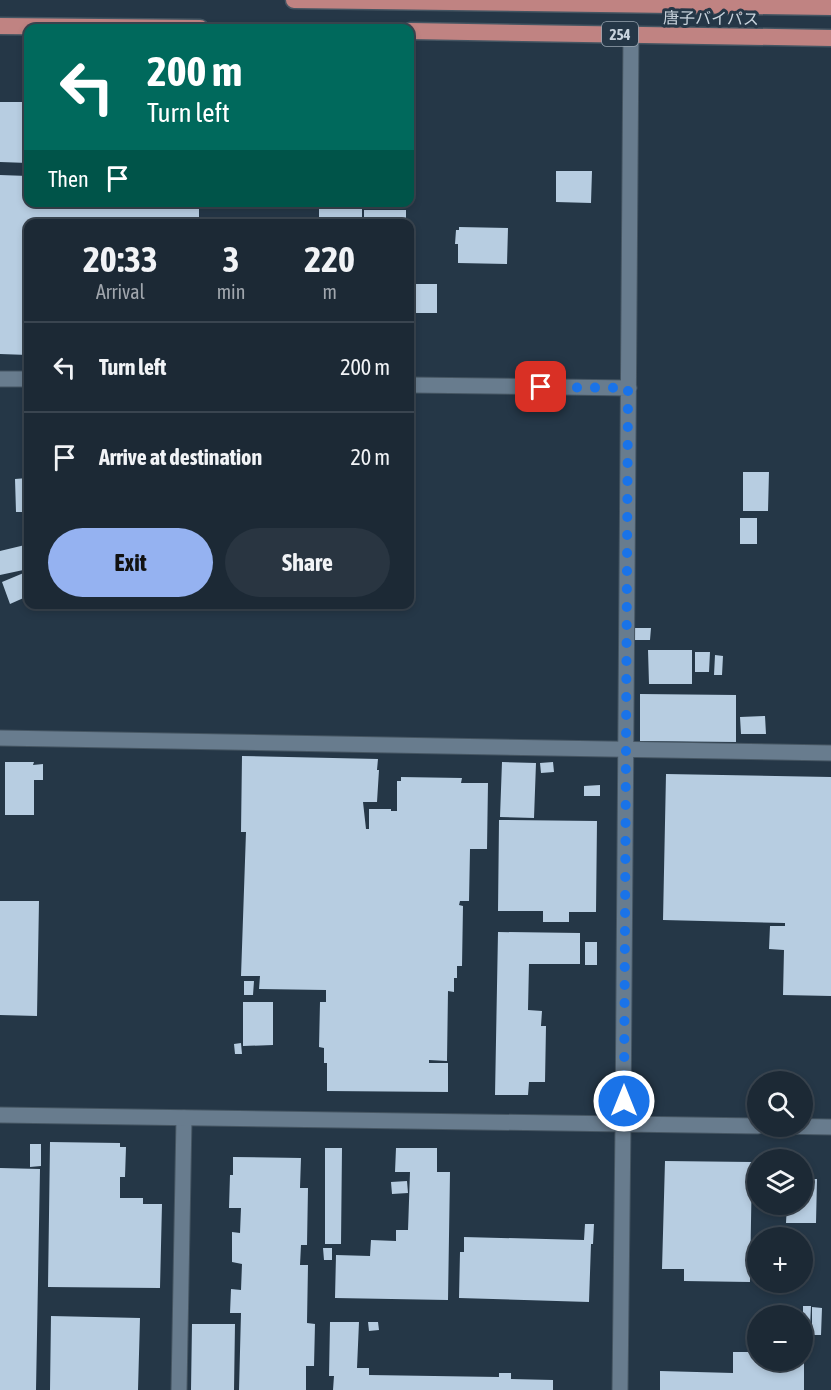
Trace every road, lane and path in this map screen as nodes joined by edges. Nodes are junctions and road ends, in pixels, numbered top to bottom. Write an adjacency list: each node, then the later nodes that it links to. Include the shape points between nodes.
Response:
1 (294, 0): 2 (highway, 唐子バイパス / 254)
2 (634, 2): 3 (highway, 唐子バイパス / 254)
3 (831, 7)
4 (0, 26): 5 (highway)
5 (24, 26)
6 (414, 31): 7 (highway, 唐子バイパス / 254)
7 (631, 34): 8 (highway, 唐子バイパス / 254); 12 (street)
8 (831, 38)
9 (0, 378): 10 (street)
10 (24, 379)
11 (414, 385): 12 (street)
12 (628, 388): 14 (street)
13 (0, 738): 14 (street)
14 (626, 750): 15 (street); 18 (street)
15 (831, 753)
16 (0, 1115): 17 (street)
17 (184, 1118): 18 (street); 22 (street)
18 (624, 1124): 19 (street); 23 (street)
19 (747, 1126)
20 (813, 1127): 21 (street)
21 (831, 1127)
22 (179, 1390)
23 (620, 1390)

